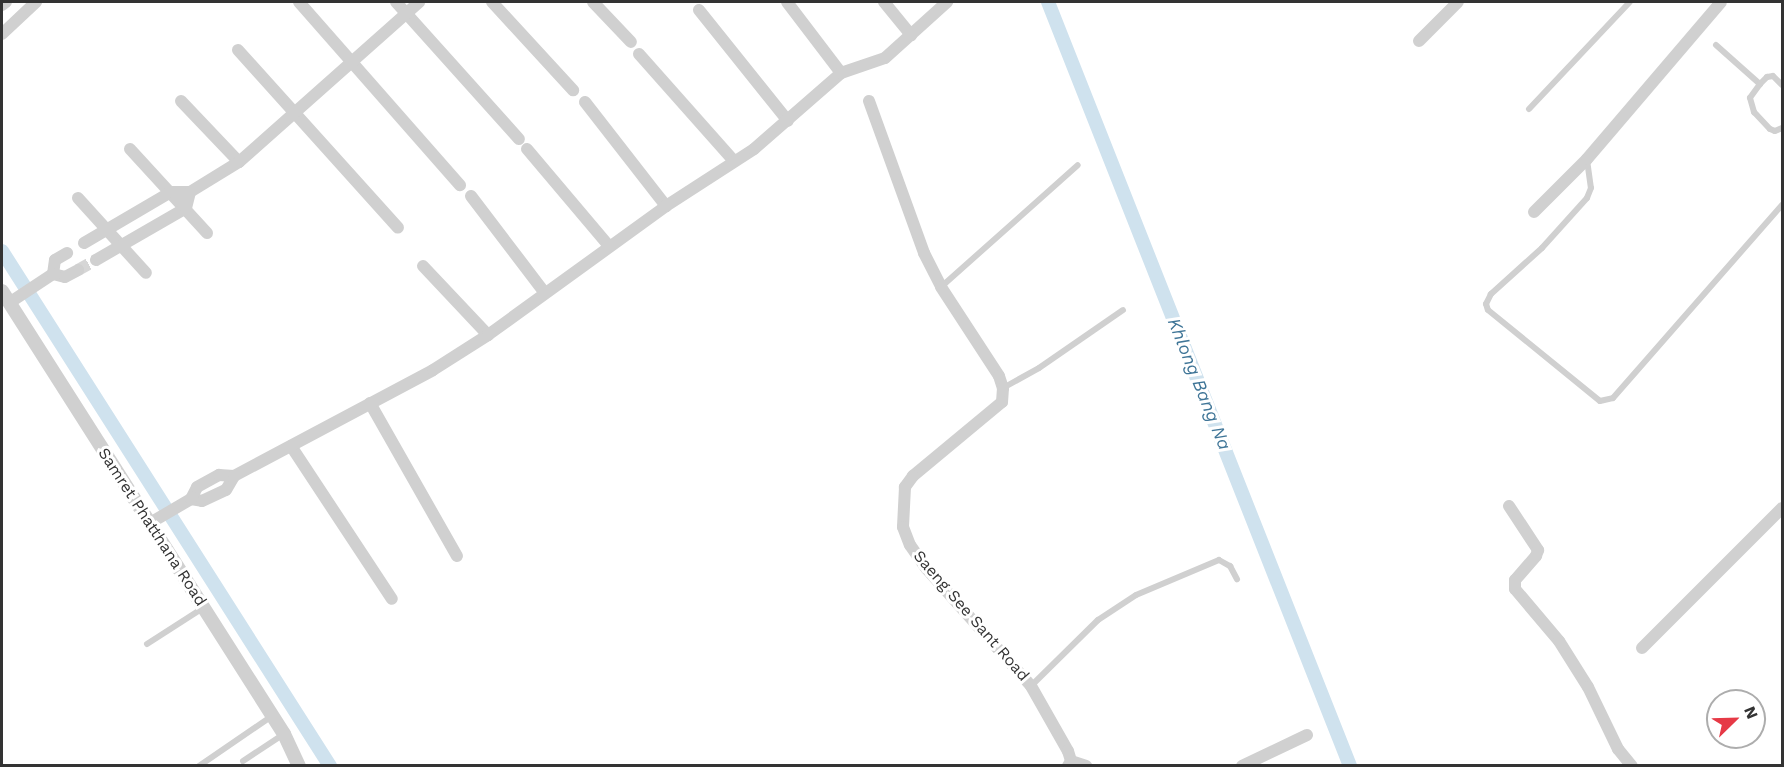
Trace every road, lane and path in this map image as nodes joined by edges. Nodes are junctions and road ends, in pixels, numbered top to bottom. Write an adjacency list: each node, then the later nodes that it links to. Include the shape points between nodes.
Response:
1 (6, 2): 14 (street)
2 (36, 2): 17 (street)
3 (299, 2): 24 (street)
4 (396, 2): 16 (street)
5 (419, 2): 16 (street)
6 (492, 2): 28 (street)
7 (593, 2): 20 (street)
8 (787, 2): 25 (street)
9 (884, 2): 18 (street)
10 (947, 2): 18 (street)
11 (1458, 2): 19 (street)
12 (1630, 2): 32 (lane)
13 (1721, 2): 39 (street)
14 (2, 5)
15 (699, 10): 34 (street)
16 (406, 14): 24 (street); 36 (street)
17 (2, 34)
18 (911, 35): 25 (street, via 885,58)
19 (1419, 41)
20 (631, 42)
21 (1716, 45): 27 (lane)
22 (238, 50): 33 (street)
23 (639, 54): 40 (street)
24 (353, 63): 33 (street); 43 (street)
25 (841, 73): 34 (street)
26 (1781, 82): 27 (lane, via 1770,76)
27 (1760, 84): 35 (lane, via 1750,98 1754,112 1770,129)
28 (573, 90)
29 (182, 100): 41 (street)
30 (868, 101): 64 (street, via 924,253)
31 (585, 102): 49 (street)
32 (1529, 110)
33 (296, 114): 41 (street); 52 (street)
34 (788, 121): 40 (street)
35 (1782, 128)
36 (519, 139)
37 (130, 149): 44 (street)
38 (527, 149): 57 (street)
39 (1587, 159): 48 (lane, via 1591,188 1587,198 1542,248 1491,294 1486,304 1488,310 1600,401 1613,398); 51 (street)
40 (734, 161): 49 (street)
41 (239, 162): 45 (street)
42 (1078, 165): 64 (lane)
43 (460, 185)
44 (171, 192): 45 (street); 50 (street); 53 (street)
45 (190, 192): 50 (street)
46 (471, 196): 65 (street)
47 (78, 198): 53 (street)
48 (1782, 205)
49 (666, 206): 57 (street)
50 (186, 208): 54 (street); 56 (street)
51 (1534, 212)
52 (398, 228)
53 (107, 230): 55 (street); 56 (street)
54 (207, 233)
55 (84, 243)
56 (121, 245): 59 (street); 62 (street)
57 (609, 246): 65 (street)
58 (67, 253): 63 (street, via 55,260)
59 (96, 260)
60 (423, 266): 68 (street)
61 (78, 270): 63 (street, via 65,277)
62 (146, 273)
63 (50, 275): 66 (street, via 23,294)
64 (941, 287): 69 (street)
65 (545, 293): 68 (street)
66 (5, 299): 74 (street, Samret Phatthana Road)
67 (1123, 310): 69 (lane)
68 (488, 335): 70 (street)
69 (1003, 388): 81 (street, Saeng See Sant Road, via 1002,402 913,476 905,487 903,527 926,568)
70 (370, 403): 71 (street); 75 (street)
71 (291, 446): 74 (street, via 234,476 226,490 202,501 188,501); 77 (street)
72 (1509, 506): 91 (street, via 1538,550 1515,580 1515,589 1559,641 1588,687 1618,748)
73 (1782, 508): 80 (street)
74 (150, 523): 78 (street, Samret Phatthana Road)
75 (457, 556)
76 (1237, 579): 81 (lane, via 1230,566 1219,560 1136,596 1098,620)
77 (392, 599)
78 (204, 608): 79 (lane); 82 (street, Samret Phatthana Road)
79 (147, 644)
80 (1642, 648)
81 (1031, 686): 86 (street, Saeng See Sant Road, via 1068,751)
82 (273, 716): 83 (street, Samret Phatthana Road); 87 (lane)
83 (284, 734): 85 (lane); 88 (street, Samret Phatthana Road)
84 (1307, 735): 90 (street)
85 (243, 761)
86 (1069, 763): 89 (street)
87 (199, 765)
88 (299, 765)
89 (1086, 765)
90 (1242, 765)
91 (1632, 765)

